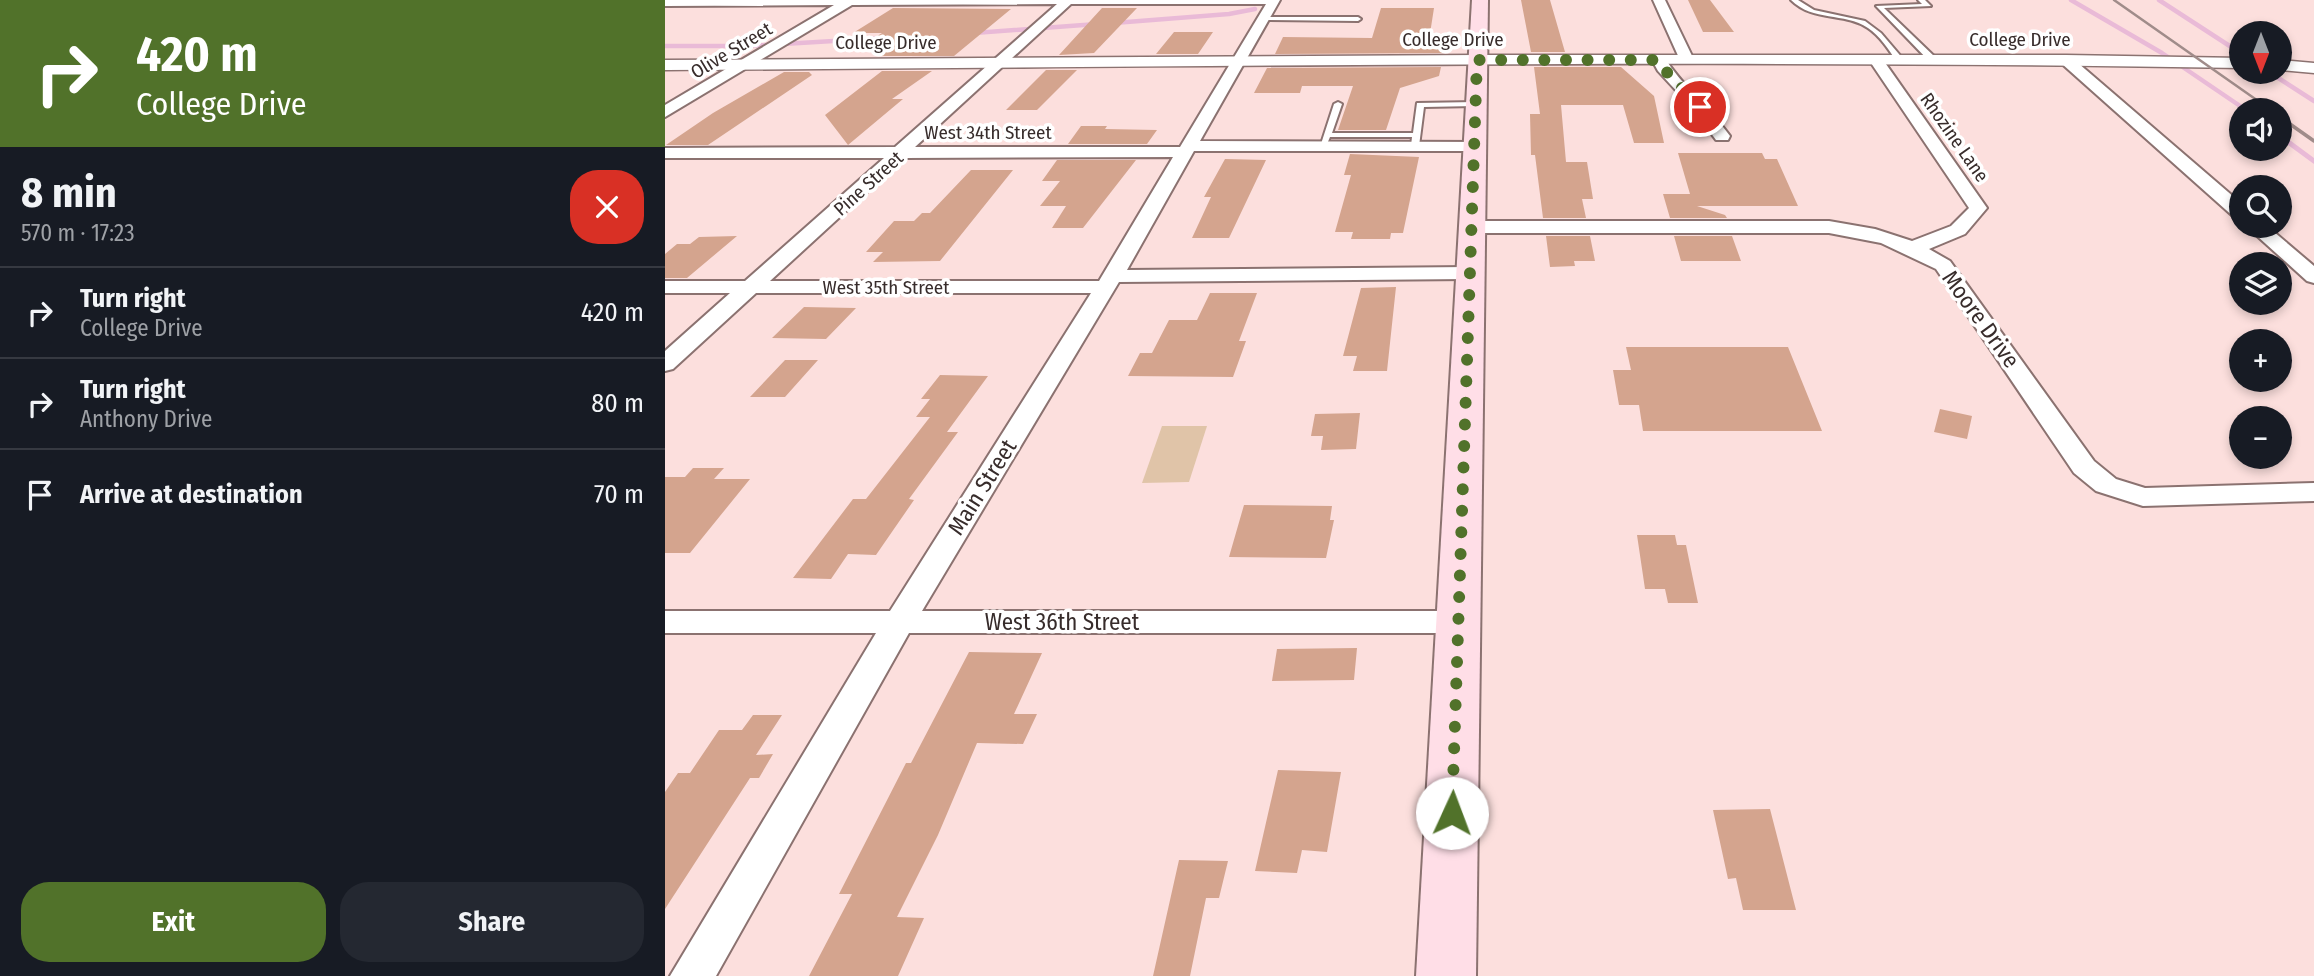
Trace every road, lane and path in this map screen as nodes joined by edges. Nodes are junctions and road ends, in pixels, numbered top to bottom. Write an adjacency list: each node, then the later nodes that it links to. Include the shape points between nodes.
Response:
1 (959, 0): 2 (street); 8 (street)
2 (1069, 0): 10 (street); 24 (street, Pine Street)
3 (1480, 0): 16 (main road)
4 (1659, 0): 18 (street)
5 (1794, 0): 15 (lane, via 1814,13)
6 (1921, 0): 11 (lane, via 1928,6 1879,6)
7 (713, 1): 8 (street); 9 (street)
8 (851, 1): 26 (street, Olive Street)
9 (665, 2)
10 (1271, 7): 14 (lane); 23 (street, Main Street)
11 (1888, 15): 13 (lane); 21 (lane)
12 (1864, 16): 15 (lane)
13 (1876, 16)
14 (1357, 19)
15 (1850, 20): 20 (lane, via 1870,26)
16 (1477, 60): 17 (street, College Drive); 23 (street, College Drive); 31 (main road)
17 (1659, 60): 18 (street, College Drive); 33 (street)
18 (1687, 60): 19 (street, College Drive)
19 (1876, 60): 20 (street, College Drive); 43 (street, Rhozine Lane, via 1978,208 1970,223 1951,235)
20 (1900, 60): 21 (street, College Drive)
21 (1933, 60): 22 (street, College Drive)
22 (2066, 60): 25 (street, College Drive); 40 (street)
23 (1240, 61): 24 (street, College Drive); 37 (street, Main Street)
24 (999, 62): 26 (street, College Drive); 39 (street, Pine Street)
25 (2229, 63)
26 (744, 64): 27 (street, College Drive); 32 (street, Olive Street)
27 (665, 65)
28 (2293, 66): 29 (street)
29 (2314, 68)
30 (1338, 104): 34 (lane)
31 (1476, 104): 35 (lane, via 1420,106); 36 (main road)
32 (665, 112)
33 (1722, 136)
34 (1325, 140): 35 (street, West 34th Street); 37 (street, West 34th Street)
35 (1416, 140): 36 (street, West 34th Street)
36 (1475, 146): 41 (main road)
37 (1186, 149): 39 (street, West 34th Street); 46 (street, Main Street)
38 (665, 153): 39 (street, West 34th Street)
39 (901, 153): 48 (street, Pine Street)
40 (2229, 203)
41 (1473, 228): 43 (street, Moore Drive, via 1829,227 1876,233); 44 (main road)
42 (2270, 238): 45 (street)
43 (1913, 247): 50 (street, Moore Drive, via 1943,265 2084,467 2106,485 2143,497)
44 (1469, 273): 46 (street, West 35th Street); 53 (main road)
45 (2314, 277)
46 (1109, 281): 48 (street, West 35th Street); 52 (street, Main Street)
47 (665, 287): 48 (street, West 35th Street)
48 (752, 287): 49 (street, Pine Street)
49 (665, 364)
50 (2314, 492)
51 (665, 622): 52 (street, West 36th Street)
52 (899, 622): 53 (street, West 36th Street); 54 (street, Main Street)
53 (1459, 622): 55 (main road)
54 (692, 976)
55 (1446, 976)

